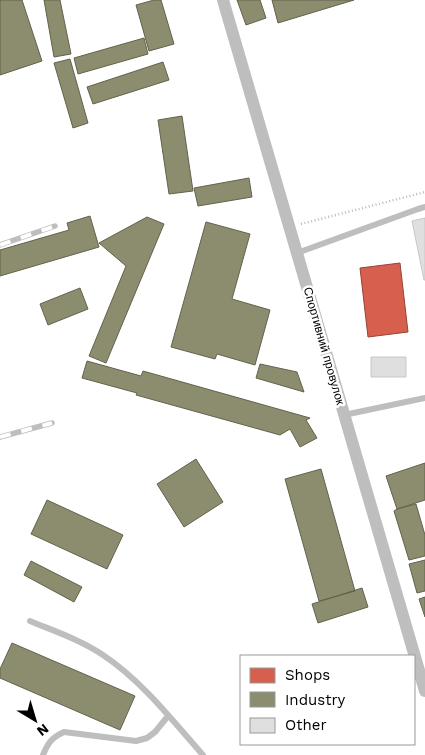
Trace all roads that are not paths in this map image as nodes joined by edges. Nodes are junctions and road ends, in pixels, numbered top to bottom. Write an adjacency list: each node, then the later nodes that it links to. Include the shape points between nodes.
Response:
1 (223, 0): 3 (street, Спортивний провулок)
2 (425, 207): 3 (lane)
3 (297, 252): 5 (street, Спортивний провулок)
4 (425, 398): 5 (lane)
5 (344, 415): 7 (street, Спортивний провулок)
6 (30, 621): 10 (lane, via 102,654 126,672)
7 (414, 655)
8 (415, 657): 9 (street, Спортивний провулок)
9 (425, 691)
10 (168, 716): 11 (lane, via 148,738 136,741 64,732 55,736); 12 (lane)
11 (43, 755)
12 (203, 755)

